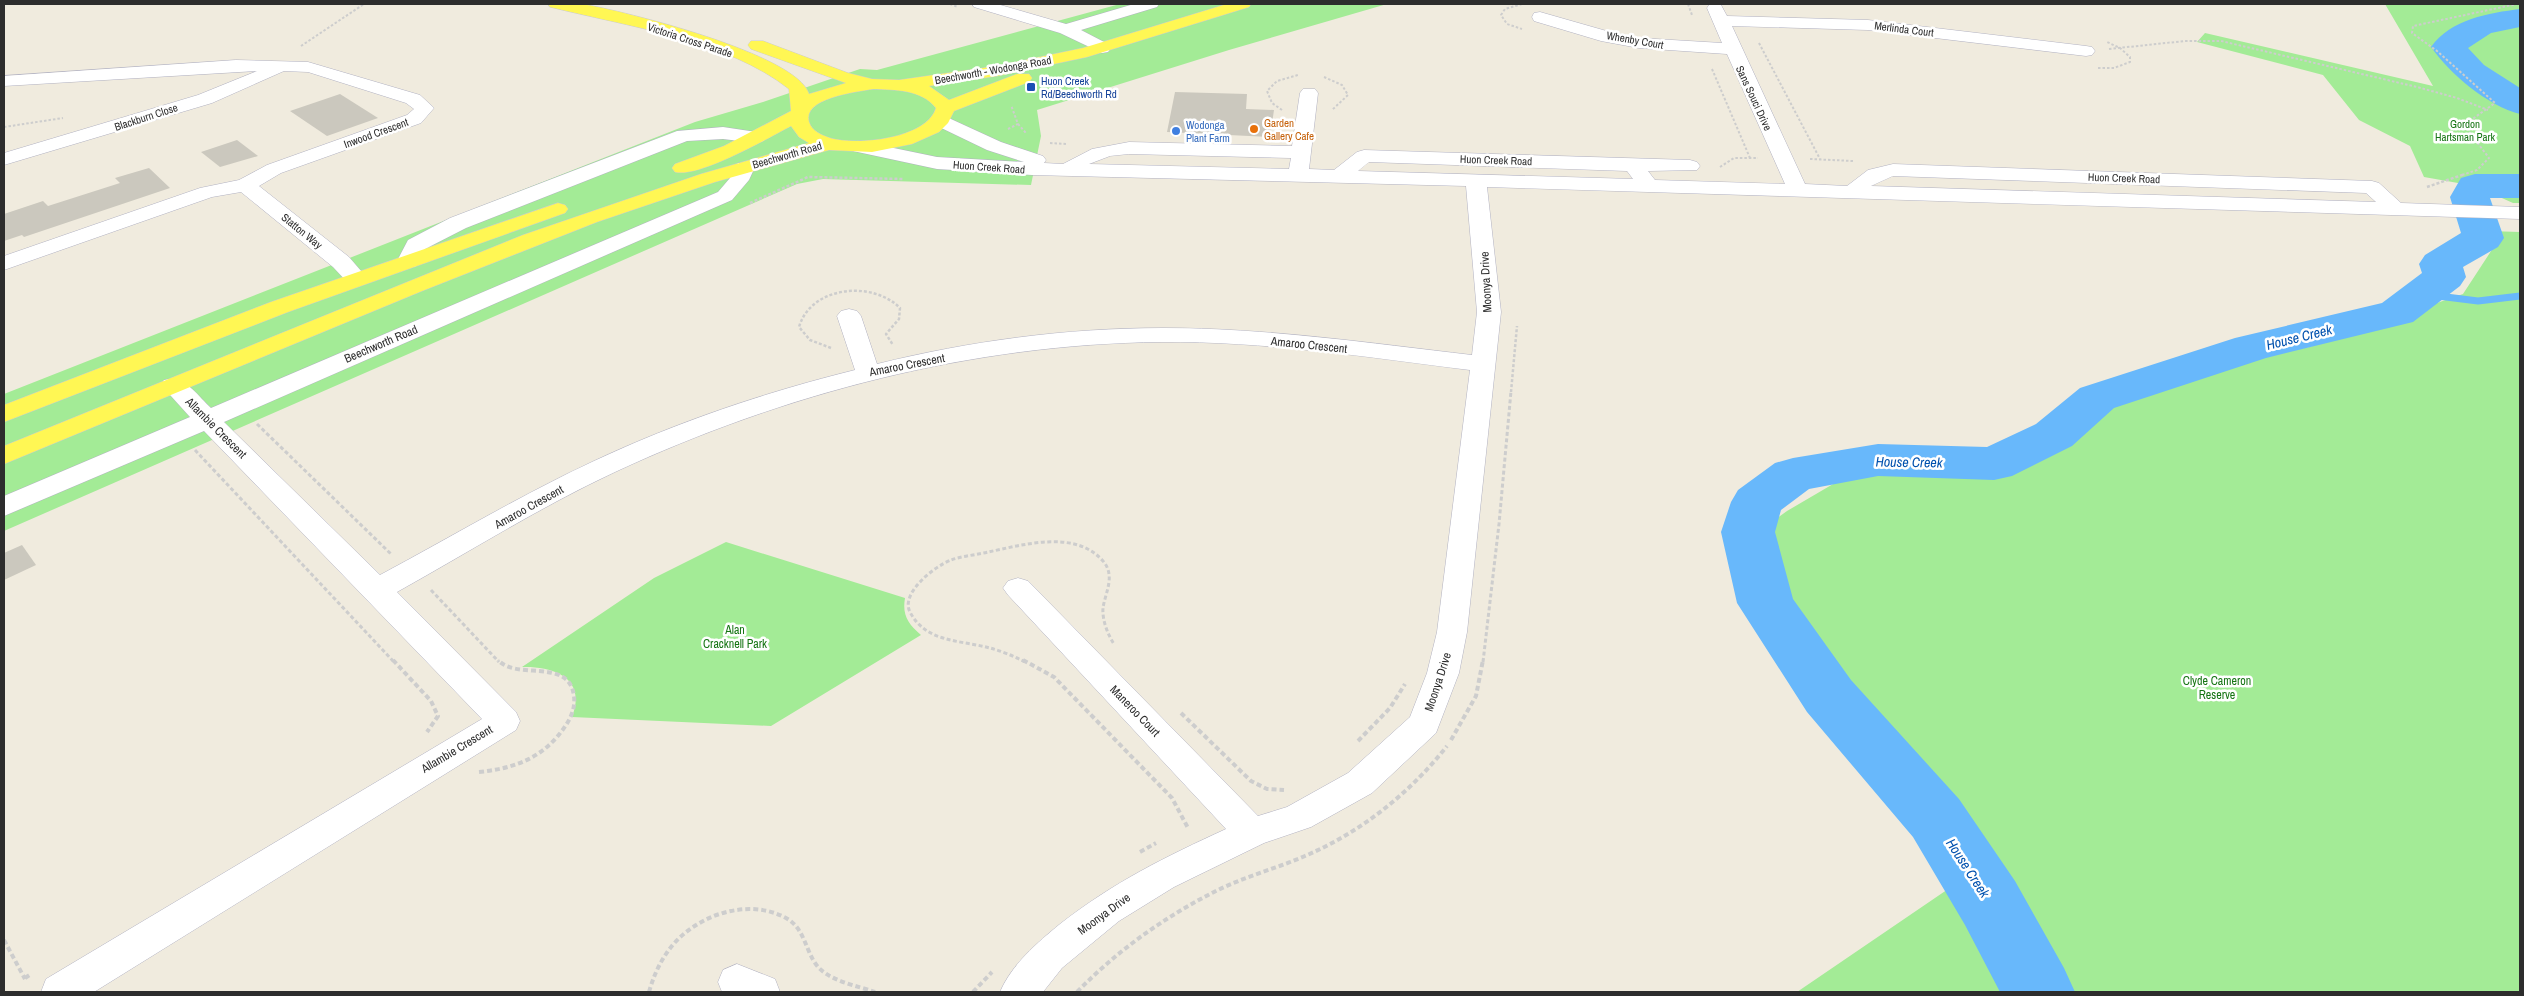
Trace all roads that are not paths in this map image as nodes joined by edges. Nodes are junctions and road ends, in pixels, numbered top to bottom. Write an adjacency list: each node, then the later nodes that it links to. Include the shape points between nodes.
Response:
1 (556, 4): 18 (main road, Victoria Cross Parade, via 658,28 756,61 780,73 796,86 800,94)
2 (980, 4): 9 (street)
3 (1151, 4): 9 (street)
4 (1243, 4): 11 (main road, Beechworth - Wodonga Road)
5 (1714, 4): 7 (street, Sans Souci Drive)
6 (1540, 17): 10 (street, Whenby Court, via 1639,43)
7 (1721, 21): 10 (street, Sans Souci Drive); 12 (street, Merlinda Court, via 1868,25)
8 (718, 29): 15 (main road, Victoria Cross Parade, via 823,70)
9 (1066, 29): 11 (street)
10 (1732, 49): 35 (street, Sans Souci Drive)
11 (1094, 50): 17 (main road, Beechworth - Wodonga Road, via 997,71); 19 (main road, Beechworth - Wodonga Road)
12 (2086, 51)
13 (290, 58): 14 (street, Inwood Crescent, via 236,65); 24 (street, Blackburn Close, via 205,99); 33 (street, Inwood Crescent, via 308,67 339,74 413,100 424,108 422,114 274,170)
14 (4, 81)
15 (873, 84): 17 (main road); 18 (main road, Beechworth Road, via 825,94)
16 (1307, 84): 23 (street)
17 (899, 85): 19 (main road, via 931,93 941,100)
18 (799, 111): 20 (main road, Beechworth Road); 21 (main road, Victoria Cross Parade, via 799,123 810,136)
19 (943, 114): 22 (main road, Beechworth - Wodonga Road, via 928,130 910,138); 25 (street, Huon Creek Road, via 1001,148 1032,159)
20 (756, 137): 37 (main road, Beechworth Road, via 690,165); 37 (street, via 705,132 678,137 458,223 416,245)
21 (828, 144): 22 (main road, Beechworth - Wodonga Road); 28 (main road, Beechworth Road)
22 (860, 147): 29 (street, Huon Creek Road, via 937,163)
23 (1300, 152): 25 (street, via 1110,149); 30 (street)
24 (4, 159)
25 (1072, 165): 29 (street, Huon Creek Road)
26 (1633, 165): 27 (street, Huon Creek Road); 31 (street, Huon Creek Road, via 1364,156); 34 (street)
27 (1690, 166)
28 (745, 167): 44 (main road, Beechworth Road, via 664,191 487,255); 46 (street, Beechworth Road, via 725,196)
29 (1119, 170): 30 (street, Huon Creek Road)
30 (1298, 176): 31 (street, Huon Creek Road)
31 (1339, 176): 32 (street, Huon Creek Road)
32 (1476, 181): 34 (street, Huon Creek Road); 41 (street, Moonya Drive, via 1489,312)
33 (244, 185): 38 (street, Inwood Crescent, via 208,192); 39 (street, Statton Way, via 341,262)
34 (1649, 186): 35 (street, Huon Creek Road)
35 (1798, 191): 36 (street, Huon Creek Road)
36 (2520, 213)
37 (408, 261): 39 (main road, Beechworth Road)
38 (4, 263)
39 (357, 279): 42 (main road, Beechworth Road)
40 (849, 316): 43 (street)
41 (1482, 364): 43 (street, Amaroo Crescent, via 1274,340 1117,336 951,356); 51 (street, Moonya Drive, via 1452,632 1443,673 1424,724 1360,784 1299,817)
42 (122, 365): 44 (main road); 45 (main road, Beechworth Road)
43 (868, 372): 50 (street, Amaroo Crescent, via 754,406 598,470)
44 (173, 385): 46 (street, Allambie Crescent); 47 (main road, Beechworth Road)
45 (4, 414)
46 (208, 418): 48 (street, Beechworth Road); 50 (street, Allambie Crescent)
47 (4, 456)
48 (4, 507)
49 (1018, 588): 51 (street, Maneroo Court)
50 (377, 590): 52 (street, Allambie Crescent, via 504,721)
51 (1242, 823): 53 (street, Moonya Drive, via 1106,910 1049,956)
52 (60, 992)
53 (1019, 992)

